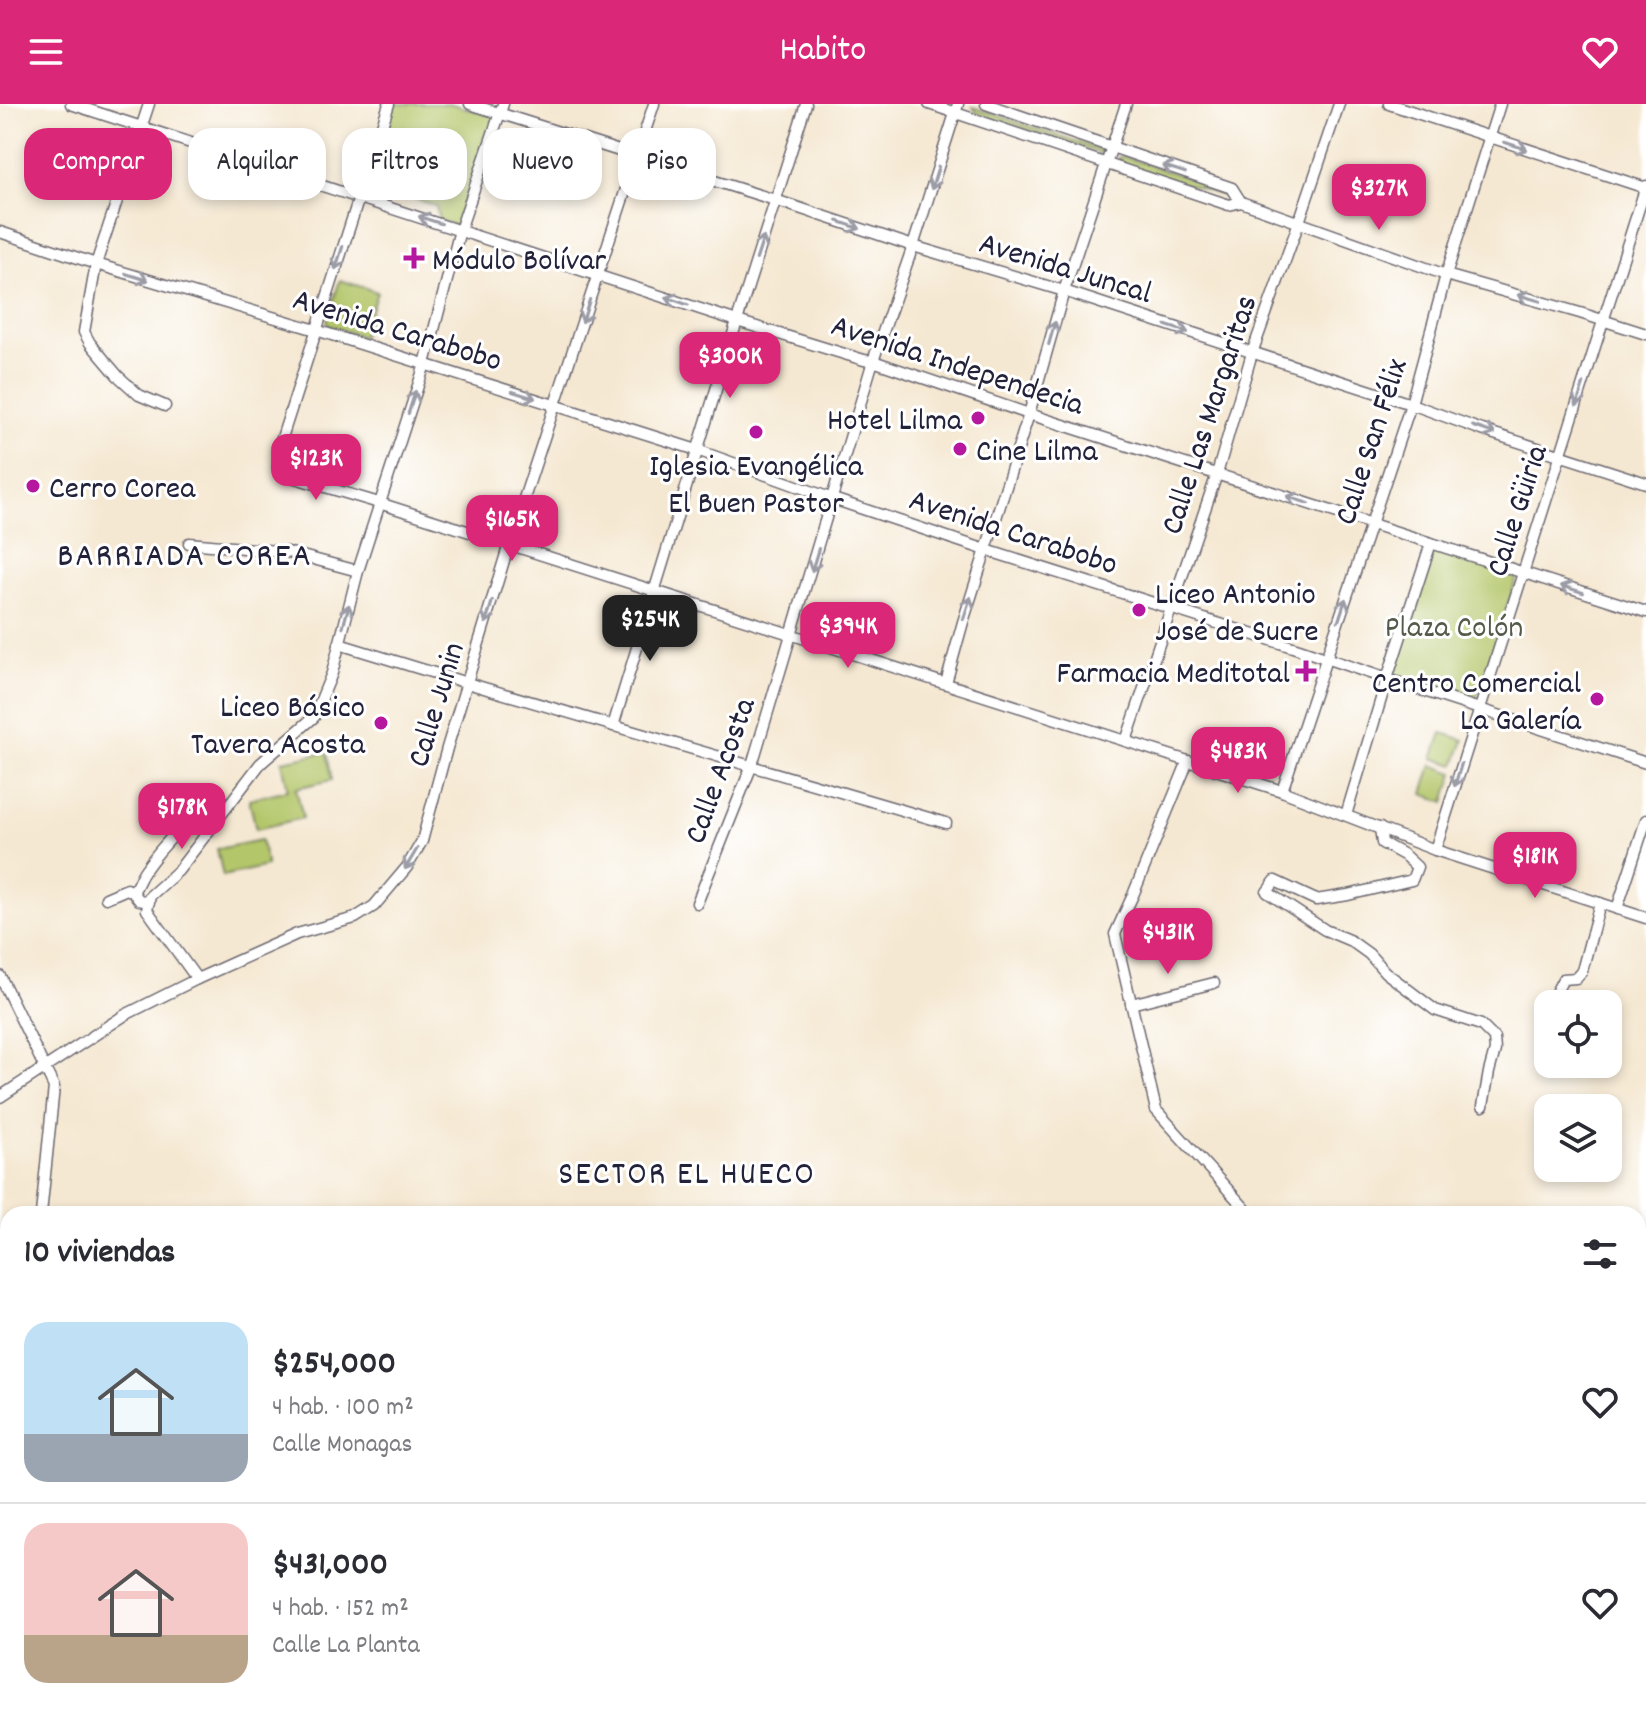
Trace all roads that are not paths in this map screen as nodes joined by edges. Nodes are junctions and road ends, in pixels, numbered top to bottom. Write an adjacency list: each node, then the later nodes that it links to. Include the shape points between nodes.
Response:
1 (71, 104): 15 (street, Avenida Independecia)
2 (149, 104): 15 (street)
3 (389, 104): 16 (street)
4 (470, 104): 14 (street, Avenida Juncal)
5 (654, 104): 17 (street, Calle Junin)
6 (806, 104): 28 (street)
7 (929, 104): 13 (street)
8 (986, 104): 19 (street)
9 (1126, 104): 19 (street)
10 (1339, 104): 30 (street, Calle Las Margaritas)
11 (1389, 104): 18 (street)
12 (1500, 104): 18 (street, Calle San Félix)
13 (957, 108): 21 (street); 33 (street, Calle Acosta, one-way to 33)
14 (501, 109): 20 (street, Avenida Juncal); 31 (street)
15 (142, 127): 24 (street, Avenida Independecia); 34 (street)
16 (381, 128)
17 (646, 128)
18 (1490, 137): 23 (street, one-way to 23); 36 (street, Calle San Félix)
19 (1112, 148): 21 (street); 29 (street, one-way to 19, via 1232,188)
20 (618, 151)
21 (1107, 163): 29 (street, via 1229,205); 37 (street)
22 (716, 182): 28 (street, Avenida Juncal)
23 (1646, 187): 38 (street, Calle Güiria)
24 (342, 192)
25 (357, 200): 40 (street, one-way to 40)
26 (367, 200): 31 (street, Avenida Independecia, one-way to 26)
27 (622, 200): 35 (street, Calle Junin)
28 (775, 200): 33 (street, Avenida Juncal, one-way to 33); 39 (street, one-way to 28)
29 (1241, 202): 30 (street)
30 (1299, 222): 36 (street); 42 (street, Calle Las Margaritas)
31 (460, 230): 35 (street, Avenida Independecia); 44 (street)
32 (0, 232): 34 (street, Avenida Carabobo)
33 (913, 246): 37 (street, Avenida Juncal); 43 (street, Calle Acosta)
34 (96, 264): 40 (street, Avenida Carabobo, one-way to 40); 47 (street, via 84,332 118,376 139,395)
35 (598, 274): 39 (street, Avenida Independecia, one-way to 35); 45 (street, Calle Junin, one-way to 45)
36 (1446, 275): 38 (street, one-way to 36); 46 (street, Calle San Félix)
37 (1064, 291): 42 (street, Avenida Juncal, one-way to 42); 48 (street, one-way to 37)
38 (1603, 320): 41 (street); 50 (street, Calle Güiria, one-way to 50)
39 (737, 321): 43 (street, Avenida Independecia); 49 (street)
40 (316, 330): 44 (street, Avenida Carabobo); 54 (street, via 280,444 278,468 285,475)
41 (1646, 334)
42 (1252, 353): 46 (street, Avenida Juncal); 51 (street, Calle Las Margaritas)
43 (873, 361): 48 (street, Avenida Independecia); 53 (street, Calle Acosta)
44 (425, 364): 45 (street, Avenida Carabobo, one-way to 45); 54 (street, one-way to 44)
45 (556, 404): 49 (street, Avenida Carabobo); 58 (street, Calle Junin)
46 (1411, 404): 50 (street, Avenida Juncal, one-way to 50); 55 (street, Calle San Félix)
47 (165, 406)
48 (1029, 414): 51 (street, Avenida Independecia); 59 (street)
49 (697, 450): 53 (street, Avenida Carabobo); 62 (street)
50 (1560, 456): 52 (street, Avenida Juncal); 61 (street, Calle Güiria)
51 (1217, 474): 55 (street, Avenida Independecia, one-way to 51); 63 (street, Calle Las Margaritas)
52 (1646, 483)
53 (833, 499): 59 (street, Avenida Carabobo); 65 (street, Calle Acosta, one-way to 65)
54 (379, 503): 58 (street); 60 (street)
55 (1371, 524): 57 (street, Avenida Independecia); 67 (street, Calle San Félix, one-way to 55)
56 (189, 543): 60 (street, via 287,552)
57 (1431, 543): 61 (street, Avenida Independecia); 68 (street)
58 (509, 544): 62 (street); 69 (street, Calle Junin, one-way to 69)
59 (986, 550): 63 (street, Avenida Carabobo); 70 (street, one-way to 59)
60 (358, 571): 66 (street, one-way to 60)
61 (1522, 573): 64 (street, Avenida Independecia, one-way to 61); 71 (street, Calle Güiria)
62 (655, 591): 65 (street); 72 (street)
63 (1171, 607): 67 (street, Avenida Carabobo); 73 (street, Calle Las Margaritas)
64 (1646, 612)
65 (791, 634): 70 (street); 76 (street, Calle Acosta)
66 (339, 644): 69 (street); 86 (street, via 314,717 260,764)
67 (1326, 658): 68 (street, Avenida Carabobo); 77 (street, Calle San Félix)
68 (1387, 679): 71 (street, Avenida Carabobo); 79 (street)
69 (467, 683): 72 (street); 92 (street, Calle Junin, one-way to 92, via 422,841 374,906)
70 (946, 683): 73 (street)
71 (1479, 708): 75 (street, Avenida Carabobo); 83 (street, Calle Güiria, one-way to 83)
72 (613, 726): 76 (street)
73 (1126, 741): 74 (street)
74 (1188, 761): 77 (street); 95 (street, via 1115,934)
75 (1646, 763)
76 (752, 765): 81 (street); 87 (street, Calle Acosta)
77 (1282, 791): 79 (street)
78 (216, 796): 84 (street, via 184,823)
79 (1346, 815): 82 (street)
80 (1646, 820): 89 (street)
81 (946, 823)
82 (1380, 828): 83 (street); 98 (street, via 1382,843 1417,867 1412,880 1316,900 1275,881 1267,892 1351,941 1435,1010 1481,1025 1494,1038 1495,1050)
83 (1435, 850): 88 (street)
84 (133, 892): 85 (street, via 127,889); 86 (street)
85 (106, 898)
86 (149, 902): 92 (street, via 147,910)
87 (697, 903)
88 (1600, 903): 89 (street); 94 (street, via 1582,971 1576,978 1563,979)
89 (1617, 909): 90 (street)
90 (1646, 918)
91 (0, 976): 96 (street)
92 (197, 979): 96 (street, Calle Junin, via 125,1015)
93 (1214, 983): 95 (street)
94 (1557, 990)
95 (1131, 1004): 100 (street, via 1156,1110)
96 (46, 1068): 97 (street, Calle Junin); 99 (street, via 54,1087)
97 (0, 1097)
98 (1483, 1106)
99 (42, 1206)
100 (1243, 1206)

